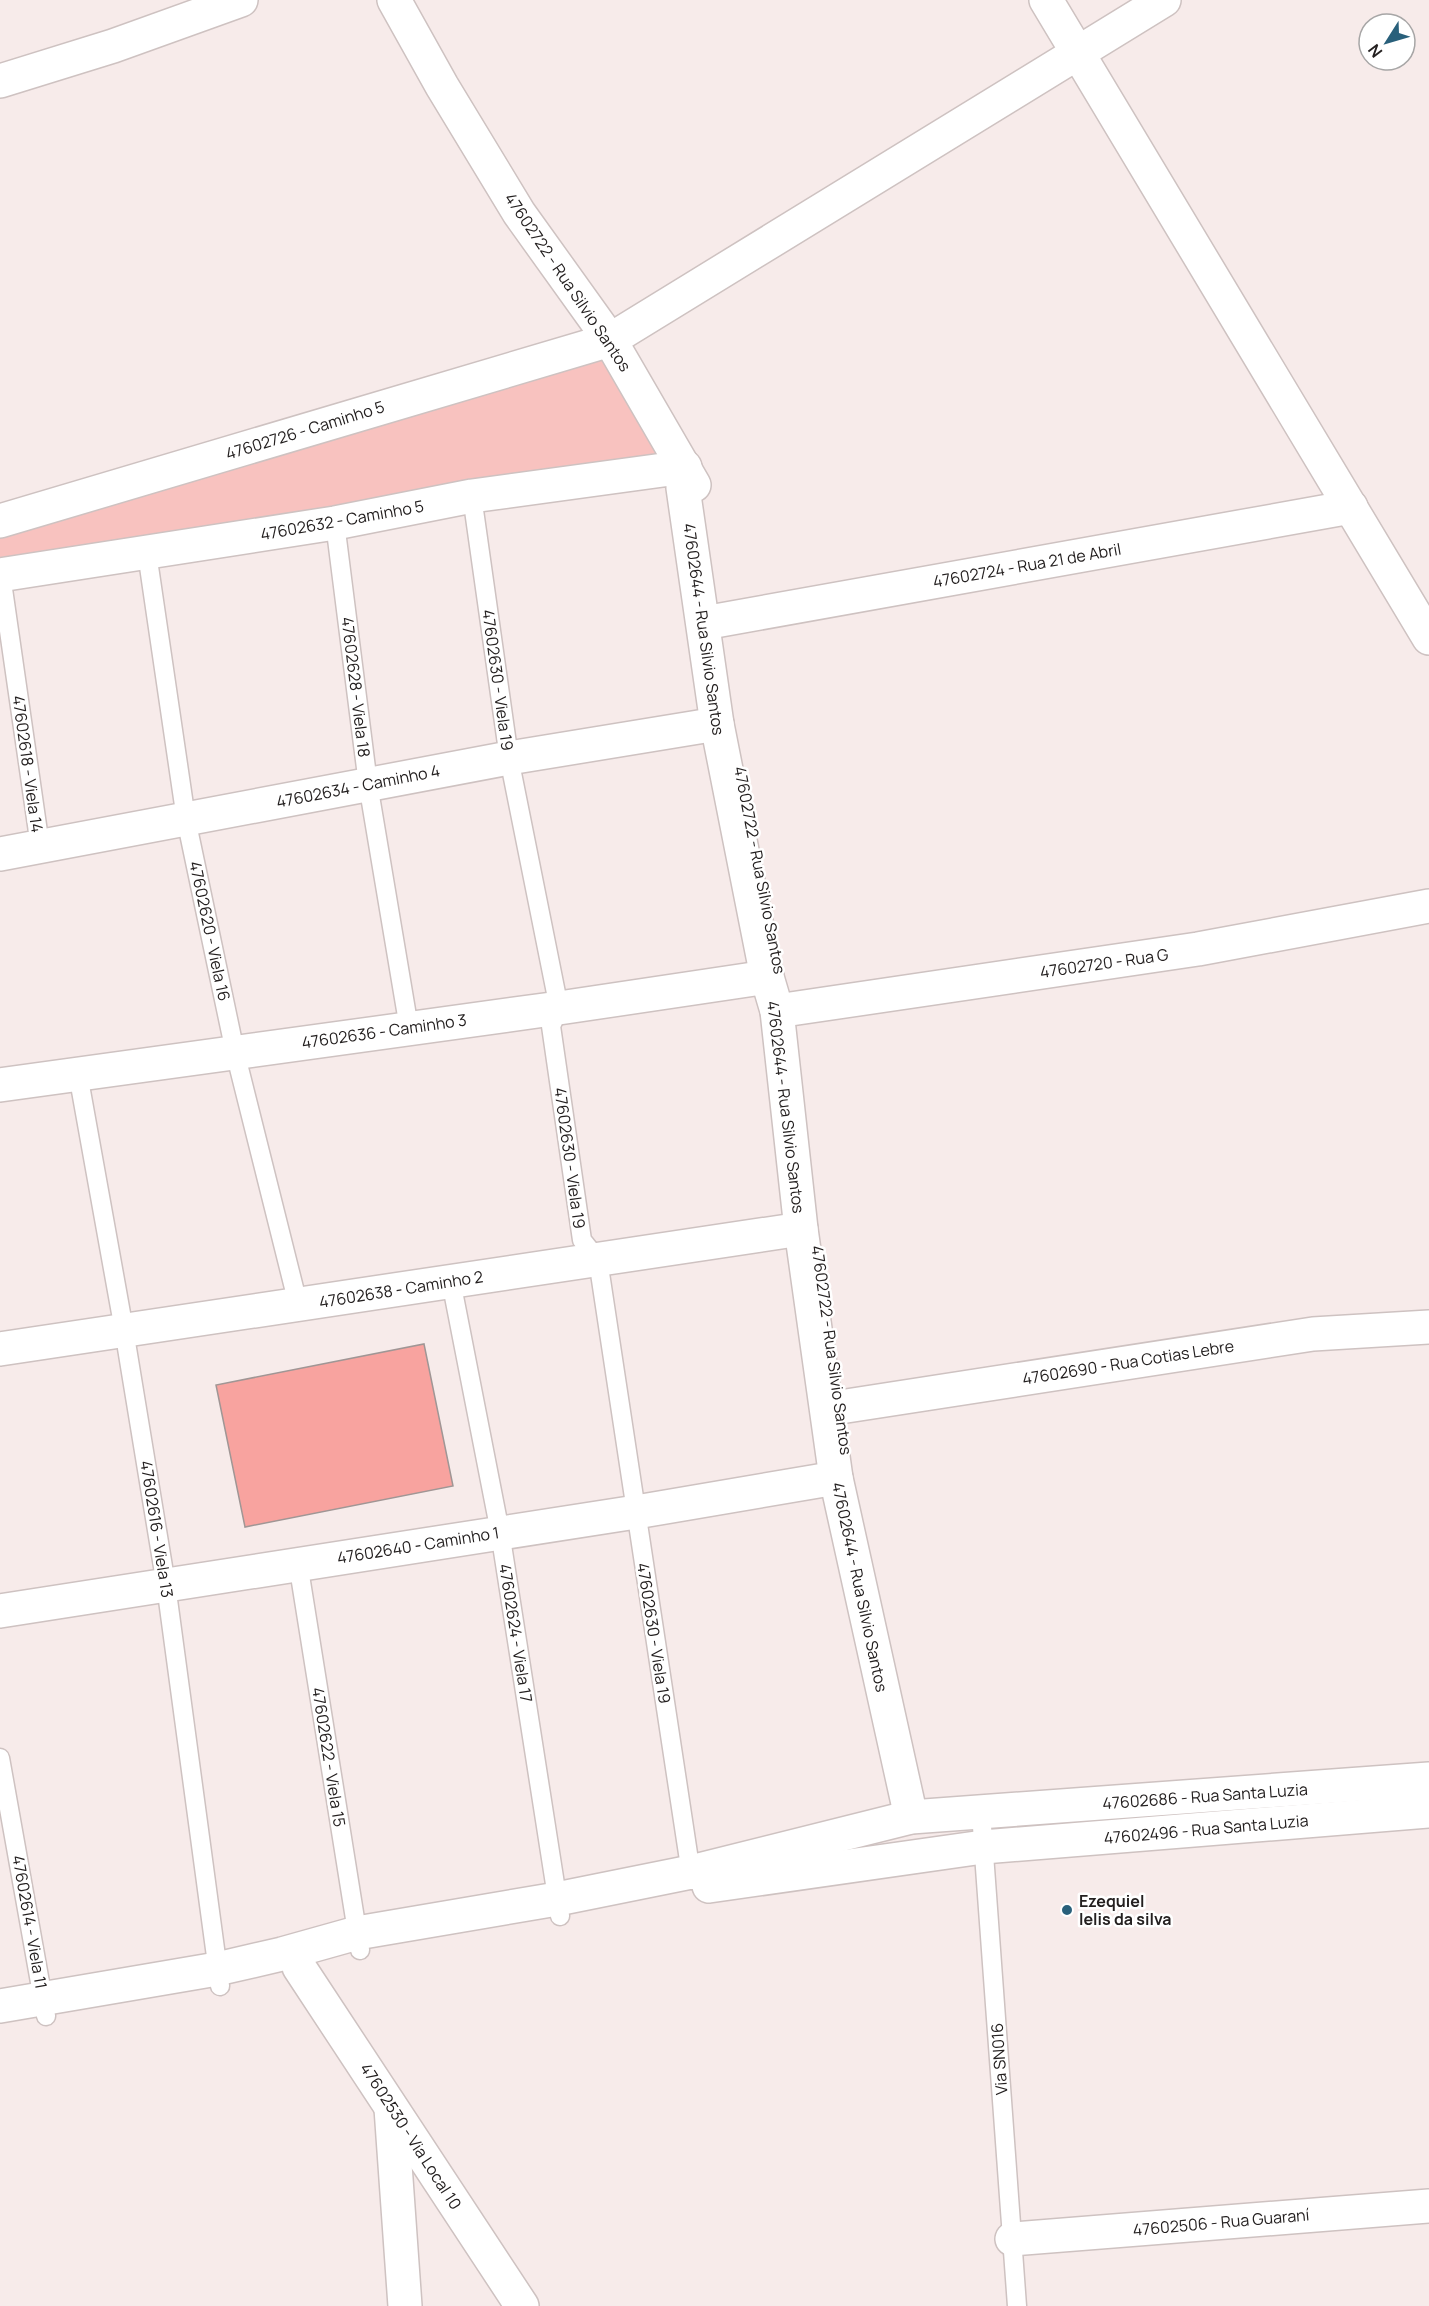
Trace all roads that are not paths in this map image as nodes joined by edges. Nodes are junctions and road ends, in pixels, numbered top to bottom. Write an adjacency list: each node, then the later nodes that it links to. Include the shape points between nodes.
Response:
1 (241, 0): 6 (street)
2 (394, 0): 7 (street, 47602722 - Rua Silvio Santos, via 519,213)
3 (1046, 0): 5 (street)
4 (1164, 0): 5 (street, 47602726 - Caminho 5)
5 (1078, 52): 7 (street, 47602726 - Caminho 5); 10 (street)
6 (0, 81)
7 (610, 340): 8 (street, 47602722 - Rua Silvio Santos); 11 (street, 47602726 - Caminho 5)
8 (685, 466): 9 (street, 47602632 - Caminho 5); 15 (street, 47602644 - Rua Silvio Santos, via 683,488)
9 (472, 496): 12 (street, 47602632 - Caminho 5); 18 (lane, 47602630 - Viela 19)
10 (1351, 507): 15 (street, 47602724 - Rua 21 de Abril); 16 (street)
11 (0, 521)
12 (335, 523): 13 (street, 47602632 - Caminho 5); 19 (lane, 47602628 - Viela 18)
13 (147, 553): 14 (street, 47602632 - Caminho 5); 20 (lane, 47602620 - Viela 16)
14 (0, 575): 21 (lane, 47602618 - Viela 14)
15 (710, 622): 17 (street, 47602644 - Rua Silvio Santos); 26 (street, 47602722 - Rua Silvio Santos, via 781,977)
16 (1429, 638)
17 (717, 724): 18 (street, 47602634 - Caminho 4); 24 (street, 47602644 - Rua Silvio Santos)
18 (509, 758): 19 (street, 47602634 - Caminho 4); 25 (lane, 47602630 - Viela 19)
19 (368, 784): 20 (street, 47602634 - Caminho 4); 27 (lane, 47602628 - Viela 18)
20 (186, 819): 21 (street, 47602634 - Caminho 4); 28 (lane, 47602620 - Viela 16)
21 (40, 846): 22 (street, 47602634 - Caminho 4)
22 (0, 854)
23 (1429, 906): 26 (street, 47602720 - Rua G, via 1198,950)
24 (767, 977): 25 (street, 47602636 - Caminho 3); 26 (street, 47602644 - Rua Silvio Santos)
25 (559, 1008): 27 (street, 47602636 - Caminho 3); 32 (lane, 47602630 - Viela 19, via 551,1026 582,1240)
26 (783, 1010): 31 (street, 47602644 - Rua Silvio Santos); 38 (street, 47602722 - Rua Silvio Santos, via 815,1230)
27 (409, 1028): 28 (street, 47602636 - Caminho 3)
28 (236, 1052): 29 (street, 47602636 - Caminho 3); 34 (lane, 47602620 - Viela 16)
29 (78, 1074): 30 (street, 47602636 - Caminho 3); 36 (lane, 47602616 - Viela 13)
30 (0, 1085)
31 (801, 1229): 32 (street, 47602638 - Caminho 2); 38 (street, 47602644 - Rua Silvio Santos)
32 (598, 1260): 33 (street, 47602638 - Caminho 2); 40 (lane, 47602630 - Viela 19)
33 (450, 1281): 34 (street, 47602638 - Caminho 2); 41 (lane, 47602624 - Viela 17)
34 (298, 1304): 36 (street, 47602638 - Caminho 2)
35 (1429, 1327): 38 (street, 47602690 - Rua Cotias Lebre, via 1312,1334)
36 (124, 1330): 37 (street, 47602638 - Caminho 2); 43 (lane, 47602616 - Viela 13)
37 (0, 1349)
38 (834, 1408): 39 (street, 47602644 - Rua Silvio Santos); 49 (street, 47602722 - Rua Silvio Santos, via 912,1778)
39 (836, 1478): 40 (street, 47602640 - Caminho 1); 49 (street, 47602644 - Rua Silvio Santos)
40 (636, 1512): 41 (street, 47602640 - Caminho 1); 51 (lane, 47602630 - Viela 19)
41 (500, 1532): 42 (street, 47602640 - Caminho 1); 52 (lane, 47602624 - Viela 17)
42 (298, 1563): 43 (street, 47602640 - Caminho 1); 53 (lane, 47602622 - Viela 15)
43 (166, 1585): 44 (street, 47602640 - Caminho 1); 55 (lane, 47602616 - Viela 13)
44 (0, 1611)
45 (0, 1758): 57 (lane, 47602614 - Viela 11)
46 (1429, 1779): 48 (street, 47602686 - Rua Santa Luzia)
47 (1429, 1811): 50 (street, 47602496 - Rua Santa Luzia)
48 (981, 1813): 49 (street, 47602686 - Rua Santa Luzia); 50 (lane, Via SN016)
49 (911, 1817): 51 (street, 47602686 - Rua Santa Luzia)
50 (983, 1847): 51 (street, 47602496 - Rua Santa Luzia); 61 (lane, Via SN016)
51 (692, 1880): 52 (street)
52 (558, 1907): 53 (street)
53 (359, 1942): 54 (street); 55 (street, via 282,1954)
54 (299, 1967): 55 (street); 59 (street, 47602530 - Via Local 10)
55 (218, 1977): 57 (street)
56 (0, 2006): 57 (street)
57 (45, 2008): 58 (street)
58 (0, 2024)
59 (391, 2107): 62 (street); 63 (street, 47602530 - Via Local 10)
60 (1429, 2206): 61 (street, 47602506 - Rua Guaraní)
61 (1012, 2239): 64 (lane, Via SN016)
62 (405, 2306)
63 (522, 2306)
64 (1017, 2306)

